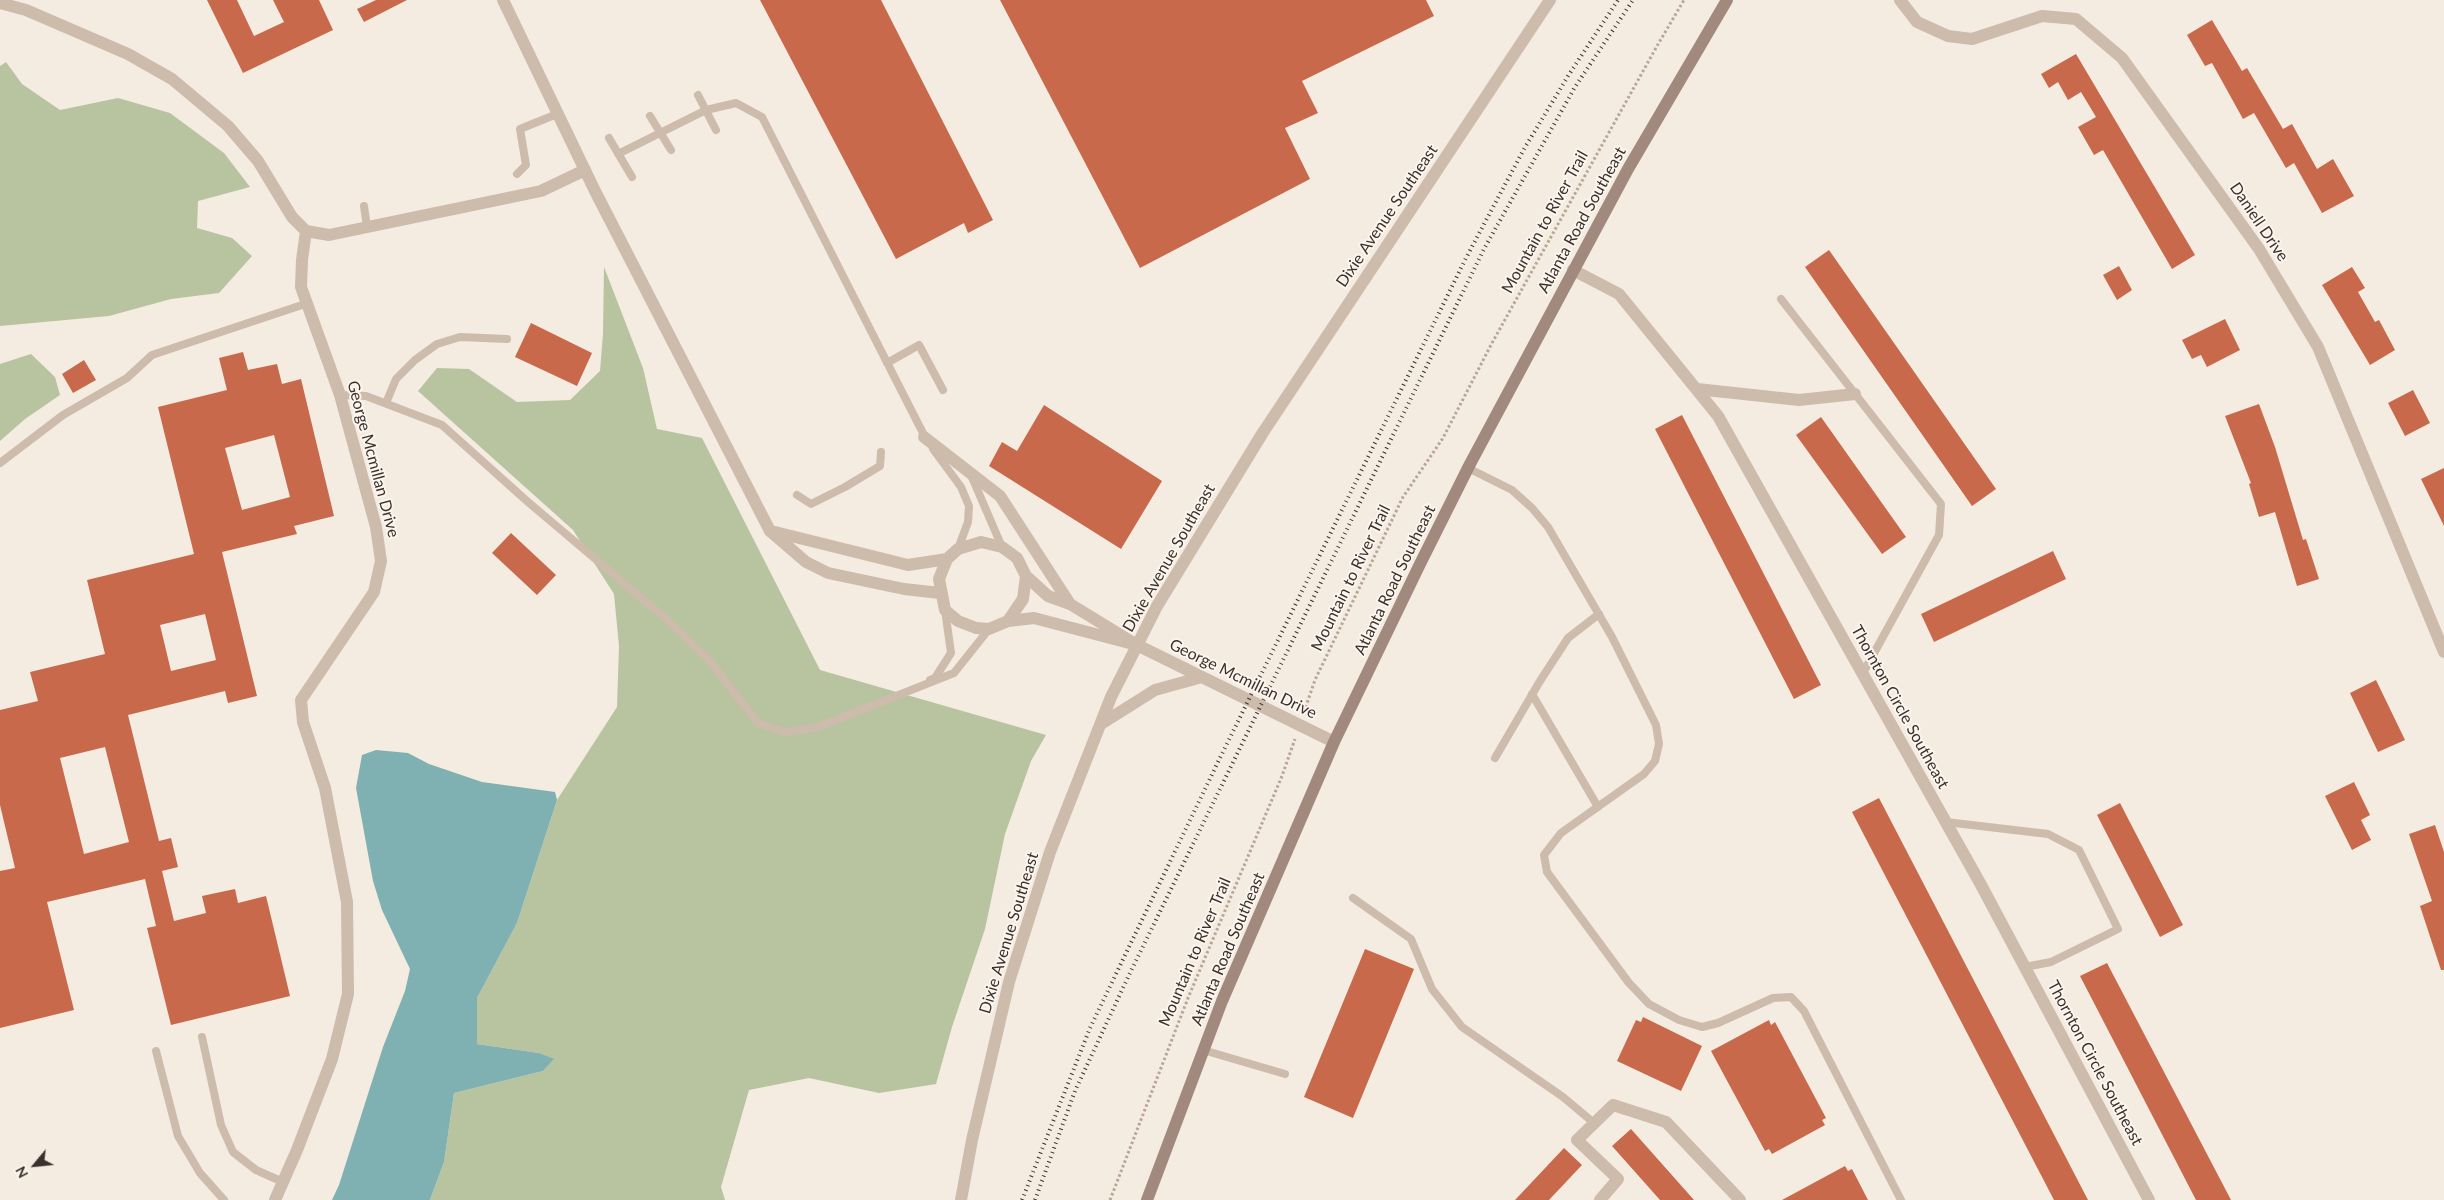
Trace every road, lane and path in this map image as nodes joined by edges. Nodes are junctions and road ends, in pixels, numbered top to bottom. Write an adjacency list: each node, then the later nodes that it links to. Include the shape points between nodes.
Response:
1 (503, 0): 9 (street)
2 (1550, 0): 49 (street, Dixie Avenue Southeast, via 1257,442 1157,606)
3 (1684, 0): 55 (path, Mountain to River Trail, via 1443,438 1403,497 1315,680)
4 (1727, 0): 22 (main road, Atlanta Road Southeast)
5 (1900, 0): 50 (street, Daniell Drive, via 1917,22 1948,36 1972,38 2042,16 2076,19 2122,58 2259,249 2318,347)
6 (0, 3): 21 (street, via 26,10 128,54 172,79 228,126 263,168 292,217)
7 (698, 95): 8 (lane)
8 (706, 110): 11 (lane); 12 (lane); 26 (lane, via 736,103 762,117)
9 (557, 114): 16 (street); 17 (lane, via 520,129 526,165)
10 (650, 116): 12 (lane)
11 (716, 130)
12 (661, 133): 14 (lane); 15 (lane)
13 (609, 138): 15 (lane)
14 (671, 150)
15 (618, 154): 18 (lane)
16 (585, 170): 20 (street, via 541,191); 38 (street)
17 (516, 174)
18 (632, 178)
19 (364, 206): 20 (lane)
20 (368, 227): 21 (street, via 329,235)
21 (306, 231): 24 (street, George Mcmillan Drive, via 301,286)
22 (1573, 270): 27 (street, Thornton Circle Southeast, via 1619,294); 35 (main road, Atlanta Road Southeast)
23 (1780, 299): 30 (lane)
24 (308, 302): 29 (street, George Mcmillan Drive); 34 (lane, via 152,355 127,378 63,415)
25 (507, 339): 31 (lane, via 460,337 437,344 396,379)
26 (887, 362): 28 (lane, via 919,345); 32 (lane)
27 (1697, 389): 30 (street, via 1799,400); 51 (street, Thornton Circle Southeast, via 1718,416)
28 (943, 390)
29 (340, 394): 31 (lane, via 366,396); 68 (street, George Mcmillan Drive, via 376,527 381,560 374,592 301,700 303,722 325,788 347,902 348,994 332,1059)
30 (1855, 394): 51 (lane, via 1941,504 1939,535)
31 (386, 403): 56 (lane, via 442,424 528,502 664,616 708,660 758,722 785,732)
32 (924, 437): 36 (street, George Mcmillan Drive); 40 (lane, via 961,487 969,506 968,522)
33 (881, 452): 37 (lane, via 880,466 845,487 811,504)
34 (0, 463)
35 (1468, 468): 46 (lane, via 1512,490 1532,508 1548,527); 57 (main road, Atlanta Road Southeast)
36 (970, 473): 39 (lane); 44 (street, George Mcmillan Drive, via 1000,496)
37 (797, 495)
38 (770, 531): 41 (street, via 908,565); 43 (street, via 806,562 828,573)
39 (1002, 547): 40 (street, via 981,542); 42 (street, George Mcmillan Drive, via 1018,558)
40 (958, 549): 41 (street)
41 (947, 559): 43 (street, via 939,578)
42 (1026, 576): 44 (street, George Mcmillan Drive, via 1048,596); 47 (street, via 1023,599)
43 (940, 594): 45 (street)
44 (1070, 604): 49 (street, George Mcmillan Drive)
45 (945, 610): 48 (street, via 958,621); 56 (lane, via 951,654 935,678)
46 (1599, 614): 53 (lane, via 1568,638); 59 (lane, via 1656,725 1660,744 1655,761 1644,774)
47 (1008, 621): 48 (street, George Mcmillan Drive); 49 (street, George Mcmillan Drive, via 1034,618)
48 (989, 629): 56 (lane, via 954,674)
49 (1137, 645): 52 (street, George Mcmillan Drive); 54 (street, Dixie Avenue Southeast)
50 (2444, 652)
51 (1863, 673): 60 (street, Thornton Circle Southeast)
52 (1202, 677): 54 (street, via 1155,690); 55 (street, George Mcmillan Drive)
53 (1532, 694): 58 (lane); 59 (lane)
54 (1102, 724): 71 (street, Dixie Avenue Southeast, via 1050,852 1009,982)
55 (1298, 725): 57 (street, George Mcmillan Drive); 72 (path, Mountain to River Trail, via 1282,776 1188,998)
56 (818, 727)
57 (1334, 742): 64 (main road, Atlanta Road Southeast)
58 (1495, 758)
59 (1598, 807): 76 (lane, via 1561,833 1544,855 1545,863 1547,872 1563,895 1629,983 1649,1004 1679,1020 1702,1027 1718,1024 1773,998 1791,997 1804,1011)
60 (1946, 822): 62 (street, Thornton Circle Southeast); 62 (lane, via 2048,834 2079,850 2118,929 2051,962)
61 (1353, 898): 67 (lane, via 1410,939 1432,989 1462,1027 1563,1097)
62 (2025, 967): 77 (street, Thornton Circle Southeast)
63 (202, 1037): 68 (lane, via 221,1125 233,1152 256,1170)
64 (1203, 1050): 66 (lane); 73 (main road, Atlanta Road Southeast)
65 (156, 1052): 69 (lane, via 178,1136 200,1173)
66 (1284, 1074)
67 (1594, 1123): 74 (street, via 1577,1140 1618,1179); 75 (street, via 1613,1105 1666,1122)
68 (283, 1182): 70 (street, George Mcmillan Drive)
69 (224, 1200)
70 (275, 1200)
71 (961, 1200)
72 (1110, 1200)
73 (1148, 1200)
74 (1600, 1200)
75 (1740, 1200)
76 (1901, 1200)
77 (2149, 1200)

